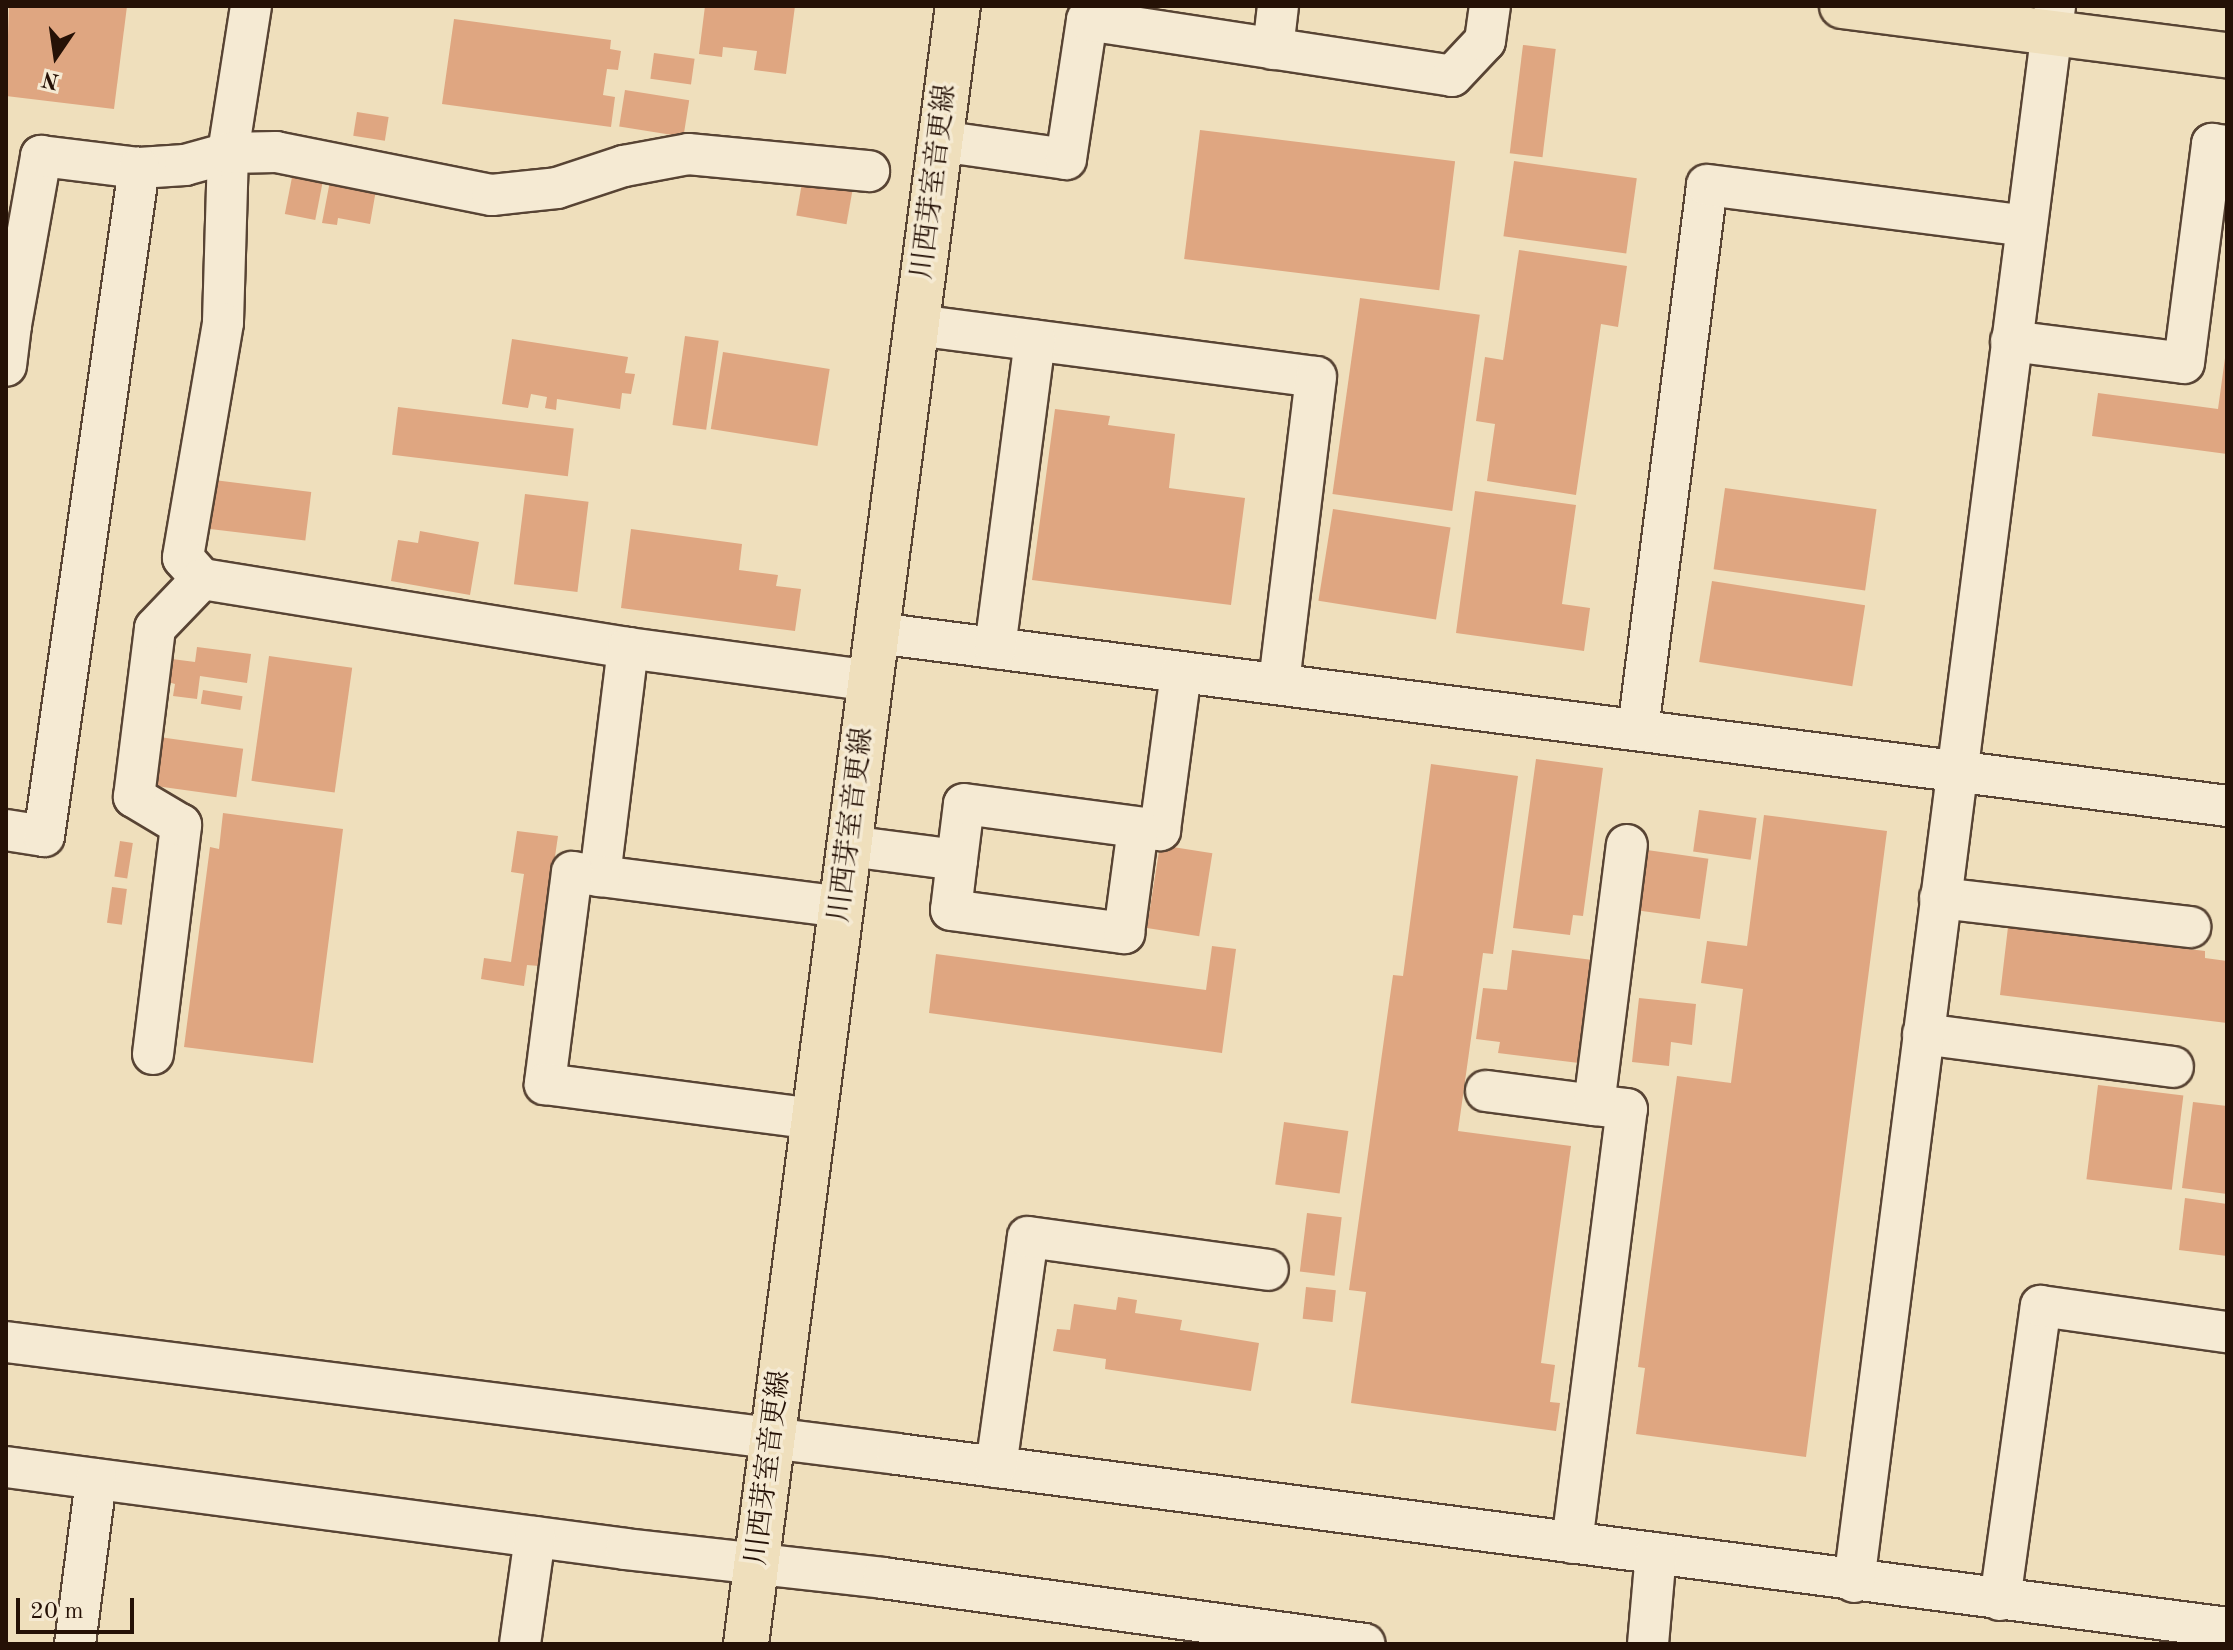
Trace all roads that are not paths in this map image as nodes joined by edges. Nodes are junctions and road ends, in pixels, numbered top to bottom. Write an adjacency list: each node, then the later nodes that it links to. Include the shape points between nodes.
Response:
1 (251, 6): 11 (street)
2 (958, 6): 9 (main road, 川西芽室音更線)
3 (1278, 6): 7 (street)
4 (1490, 6): 7 (street, via 1485,41 1452,76)
5 (1855, 7): 6 (main road)
6 (2053, 19): 8 (main road); 14 (street)
7 (1273, 49): 9 (street, via 1087,20 1066,159)
8 (2227, 55)
9 (940, 141): 16 (main road, 川西芽室音更線)
10 (2227, 146): 18 (street, via 2212,144 2184,363)
11 (228, 153): 12 (street, via 185,165); 13 (street, via 276,152 492,195 557,188 624,166 688,154); 20 (street, via 223,323 183,558)
12 (139, 168): 15 (street, via 41,156); 31 (street, via 44,836)
13 (869, 171)
14 (2025, 226): 18 (street); 27 (street, via 1707,185)
15 (9, 325): 19 (street)
16 (916, 325): 17 (street); 21 (main road, 川西芽室音更線)
17 (1035, 341): 23 (street); 26 (street, via 1316,377)
18 (2011, 341): 28 (street)
19 (6, 366)
20 (202, 579): 22 (street); 40 (street, via 155,628 134,797 181,825)
21 (877, 633): 23 (street); 25 (main road, 川西芽室音更線)
22 (628, 648): 25 (street); 35 (street)
23 (995, 648): 24 (street)
24 (1181, 672): 26 (street); 30 (street, via 1160,830)
25 (871, 681): 33 (main road, 川西芽室音更線)
26 (1279, 684): 27 (street)
27 (1638, 730): 28 (street)
28 (1956, 771): 29 (street); 36 (street)
29 (2227, 806)
30 (1138, 828): 34 (street, via 964,804); 34 (street, via 1124,933 951,910)
31 (6, 830)
32 (1627, 845): 43 (street)
33 (849, 846): 34 (street); 37 (main road, 川西芽室音更線)
34 (957, 860)
35 (600, 876): 37 (street); 44 (street, via 572,872 545,1084)
36 (1940, 898): 38 (street); 39 (street)
37 (841, 907): 44 (main road, 川西芽室音更線)
38 (2190, 927)
39 (1923, 1034): 41 (street); 56 (street)
40 (153, 1054)
41 (2173, 1067)
42 (1486, 1091): 43 (street)
43 (1594, 1105): 53 (street, via 1627,1109)
44 (814, 1119): 48 (main road, 川西芽室音更線)
45 (1268, 1270): 50 (street, via 1028,1237)
46 (2227, 1332): 57 (street, via 2041,1306)
47 (6, 1342): 48 (street)
48 (772, 1438): 50 (street); 55 (main road, 川西芽室音更線)
49 (6, 1467): 51 (street)
50 (996, 1467): 53 (street)
51 (96, 1479): 52 (street); 59 (street)
52 (535, 1537): 55 (street); 60 (street)
53 (1572, 1543): 54 (street)
54 (1656, 1553): 56 (street); 63 (street)
55 (756, 1564): 61 (main road, 川西芽室音更線); 62 (street)
56 (1854, 1582): 57 (street)
57 (2000, 1600): 58 (street)
58 (2227, 1628)
59 (75, 1644)
60 (520, 1644)
61 (746, 1644)
62 (1364, 1644)
63 (1648, 1644)

